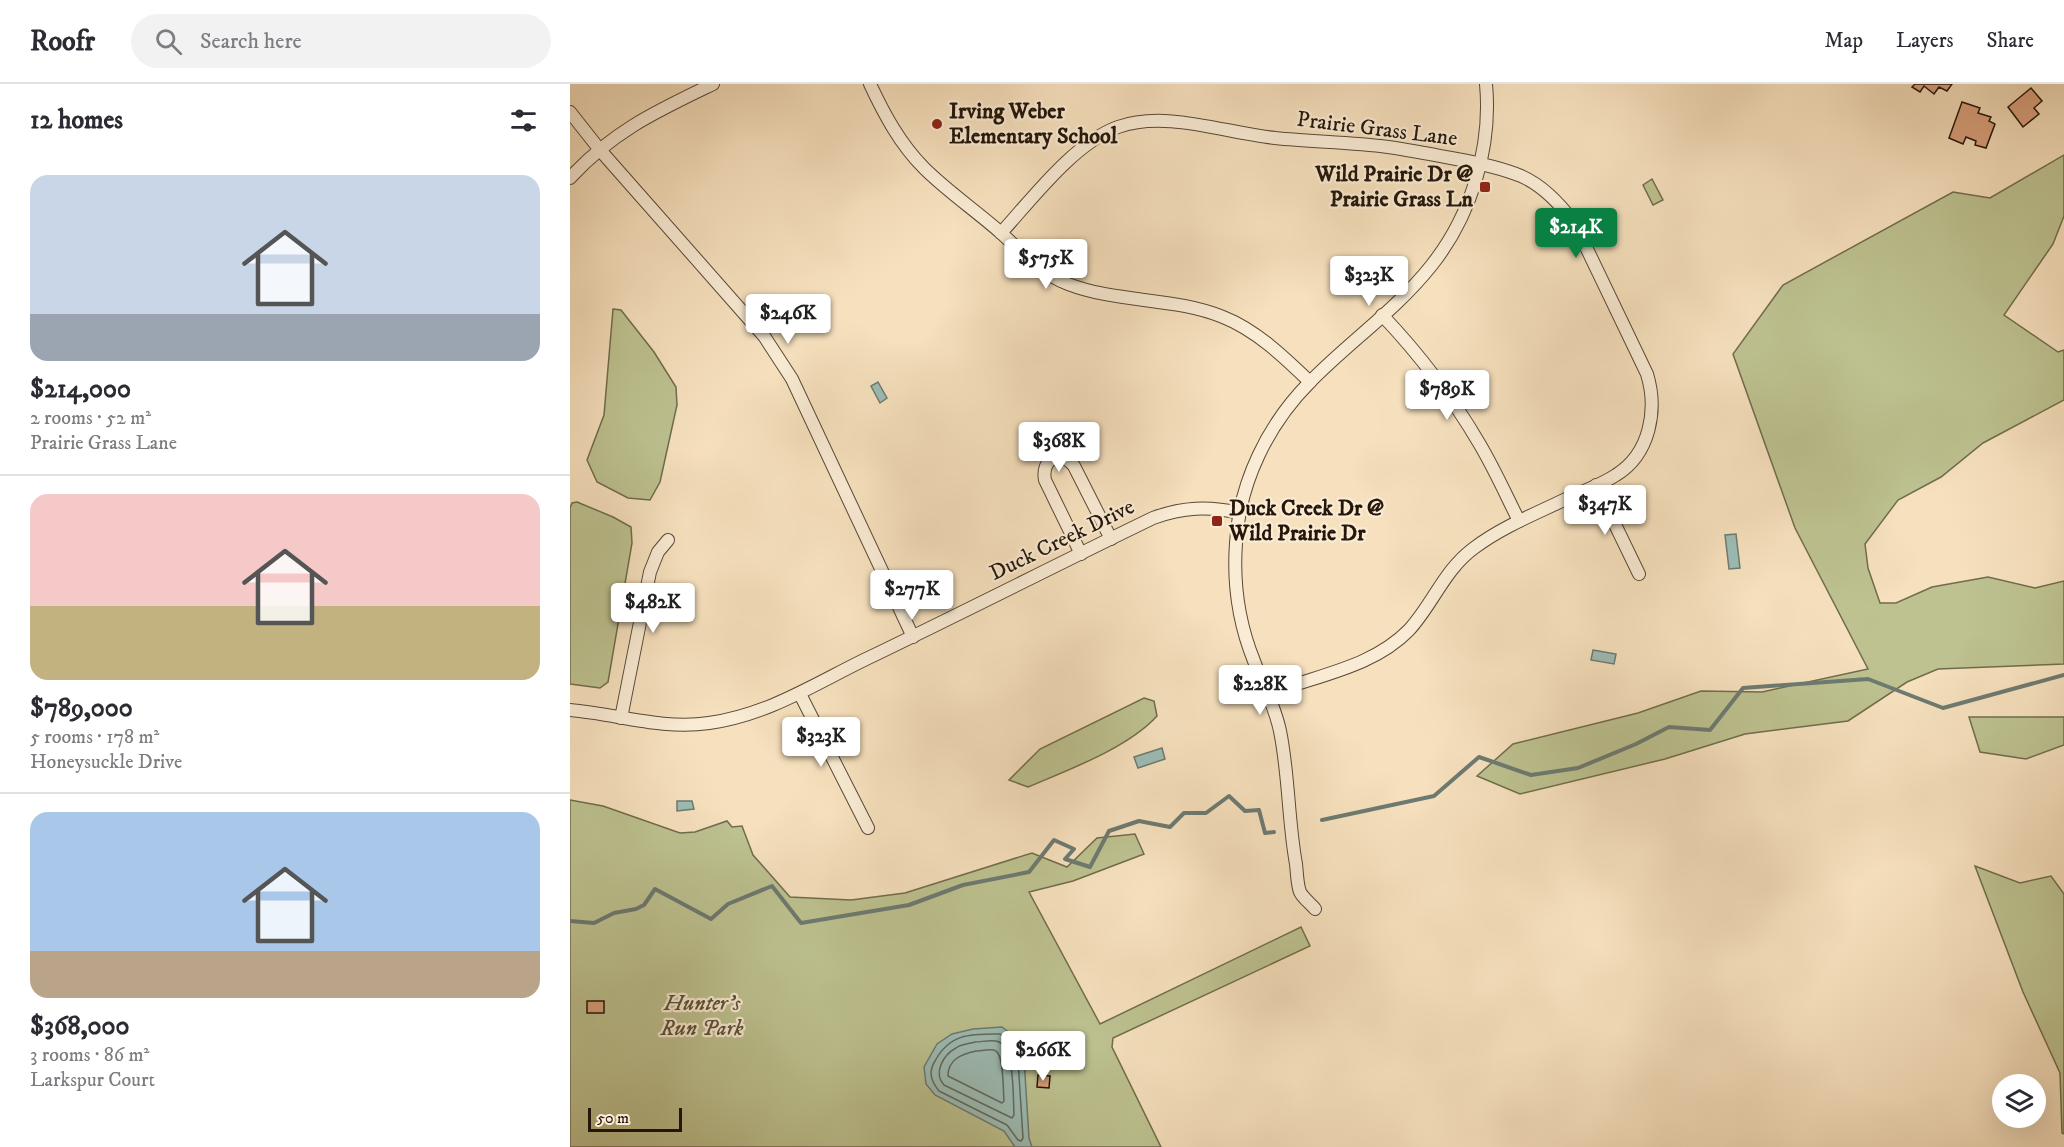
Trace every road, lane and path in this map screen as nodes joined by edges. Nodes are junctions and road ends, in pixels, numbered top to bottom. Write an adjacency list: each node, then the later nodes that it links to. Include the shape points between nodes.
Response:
1 (713, 84): 5 (street, via 645,117)
2 (870, 84): 8 (street, via 908,150)
3 (1486, 84): 6 (street, via 1487,114)
4 (570, 112): 5 (street)
5 (600, 150): 7 (street); 18 (street, via 779,357)
6 (1480, 164): 8 (street, Prairie Grass Lane, via 1388,147 1275,138 1172,121 1134,123 1098,136 1081,148); 9 (street, via 1472,193 1448,242 1431,266); 11 (street, Prairie Grass Lane, via 1539,185 1566,212 1647,374 1653,405 1647,436 1630,463 1617,475)
7 (570, 178)
8 (1001, 233): 10 (street, via 1034,264 1066,283 1223,316 1269,345)
9 (1382, 315): 10 (street); 13 (street, via 1458,410)
10 (1310, 382): 12 (street, via 1280,419 1260,453)
11 (1596, 485): 13 (street, Prairie Grass Lane); 17 (street)
12 (1240, 513): 14 (street, Duck Creek Drive, via 1213,507 1172,511); 20 (street, via 1234,570 1238,607 1251,654)
13 (1519, 521): 20 (street, Prairie Grass Lane, via 1459,561 1422,613 1394,643 1362,662)
14 (1111, 539): 16 (street, Duck Creek Drive); 16 (street, via 1074,466 1061,457 1053,459 1046,464 1046,480)
15 (668, 540): 22 (street, via 650,572)
16 (1081, 554): 18 (street, Duck Creek Drive)
17 (1639, 574)
18 (914, 637): 19 (street, Duck Creek Drive)
19 (800, 694): 22 (street, Duck Creek Drive, via 755,714 706,724 674,725); 23 (street)
20 (1269, 694): 24 (street, via 1285,757 1300,892)
21 (570, 710): 22 (street, Duck Creek Drive)
22 (621, 718)
23 (868, 828)
24 (1316, 909)

